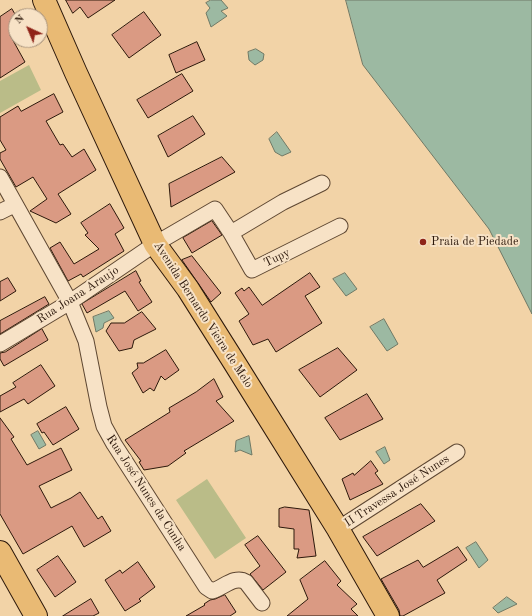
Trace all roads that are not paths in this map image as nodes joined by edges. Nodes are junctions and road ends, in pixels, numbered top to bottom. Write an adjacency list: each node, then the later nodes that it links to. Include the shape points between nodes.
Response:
1 (44, 0): 8 (main road, Avenida Bernardo Vieira de Melo)
2 (0, 177): 4 (street, Rua José Nunes da Cunha)
3 (322, 183): 7 (street, via 283,202)
4 (14, 205): 5 (street); 9 (street, Rua José Nunes da Cunha)
5 (0, 212)
6 (340, 226): 7 (street, Tupy, via 252,270)
7 (231, 233): 8 (street, Tupy, via 215,210)
8 (155, 244): 9 (street, Rua Joana Araujo); 12 (main road, Avenida Bernardo Vieira de Melo, via 188,289)
9 (70, 302): 10 (street, Rua Joana Araujo); 14 (street, Rua José Nunes da Cunha, via 86,341 104,426 114,444 206,587 212,591 236,579 242,579)
10 (0, 344)
11 (457, 452): 12 (street, II Travessa José Nunes)
12 (338, 529): 16 (main road, Avenida Bernardo Vieira de Melo)
13 (0, 552): 15 (main road)
14 (262, 603)
15 (36, 616)
16 (388, 616)

